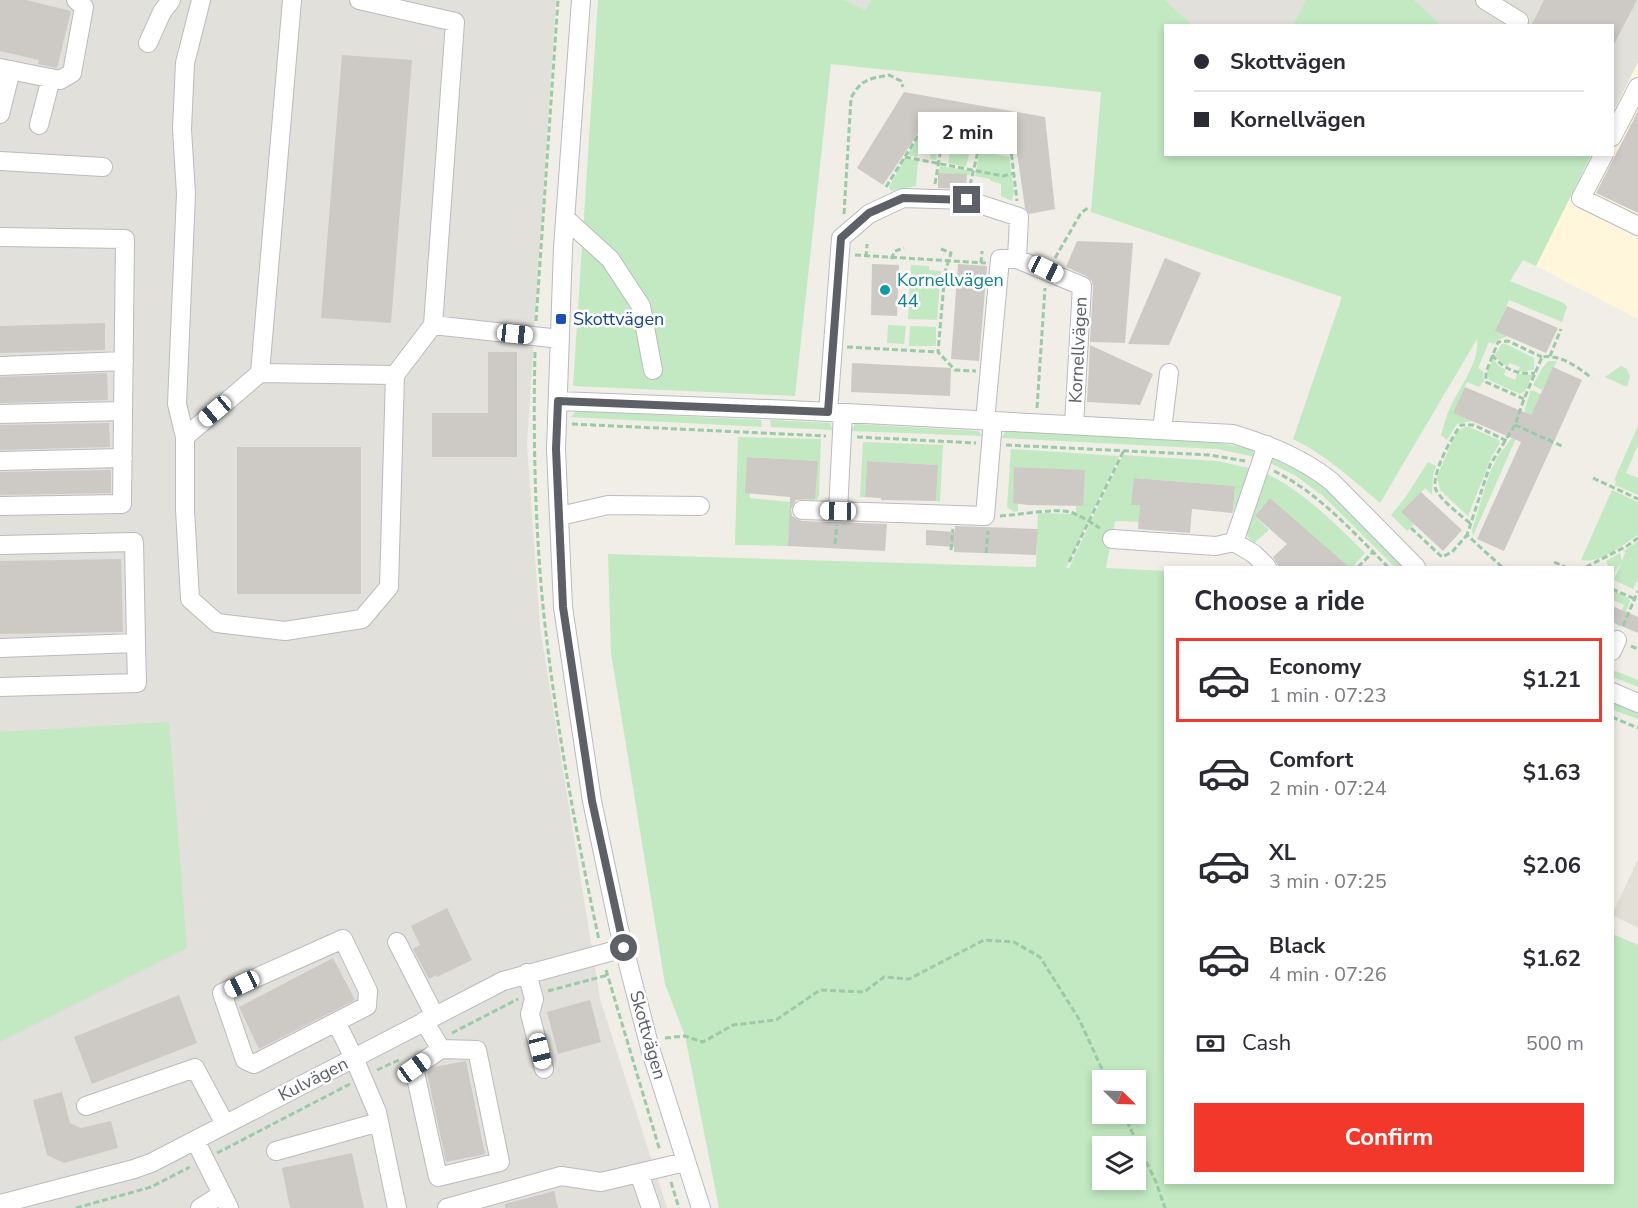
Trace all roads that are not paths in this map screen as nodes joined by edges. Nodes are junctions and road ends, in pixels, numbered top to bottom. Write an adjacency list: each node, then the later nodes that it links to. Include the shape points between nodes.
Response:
1 (76, 0): 11 (street, via 84,7 72,73 60,80)
2 (171, 0): 9 (street)
3 (201, 0): 38 (street, via 185,63 182,129 186,194 177,404)
4 (292, 0): 28 (street)
5 (359, 0): 23 (street, via 455,22)
6 (581, 0): 19 (street, Skottvägen)
7 (1485, 0): 8 (street)
8 (1519, 21)
9 (148, 43)
10 (5, 69): 11 (street); 13 (street)
11 (51, 78): 14 (street)
12 (1638, 87): 15 (street)
13 (0, 114)
14 (39, 125)
15 (1614, 133)
16 (1603, 156): 20 (street, via 1581,198)
17 (0, 161): 18 (street)
18 (104, 167)
19 (565, 218): 24 (street, Skottvägen); 27 (street, via 610,259 641,306)
20 (1638, 226)
21 (0, 237): 25 (street, via 125,239)
22 (1017, 258): 33 (street, via 1019,217 967,200 903,198 869,213 841,238 833,346); 35 (street, via 1000,259 999,264 989,371); 36 (street, Kornellvägen, via 1082,286)
23 (433, 325): 24 (street); 30 (street)
24 (560, 339): 31 (street, Skottvägen)
25 (124, 361): 26 (street); 32 (street)
26 (0, 366)
27 (653, 370)
28 (260, 373): 30 (street); 38 (street)
29 (1169, 373): 37 (street)
30 (395, 375): 38 (street, via 389,587 362,619 285,631 217,623 190,599)
31 (558, 401): 33 (street, Kornellvägen); 46 (street, Skottvägen)
32 (123, 411): 34 (street); 40 (street)
33 (835, 413): 35 (street, Kornellvägen); 45 (street)
34 (0, 414)
35 (989, 421): 36 (street, Kornellvägen); 45 (street, via 985,516)
36 (1074, 425): 37 (street, Kornellvägen)
37 (1162, 430): 39 (street, Kornellvägen, via 1233,434)
38 (185, 437)
39 (1267, 445): 48 (street); 51 (street, Kornellvägen, via 1293,456 1331,481)
40 (123, 458): 41 (street); 42 (street, via 122,504)
41 (0, 461)
42 (0, 506)
43 (700, 507): 46 (street, via 608,505)
44 (802, 510): 45 (street)
45 (838, 511)
46 (560, 516): 58 (street, Skottvägen, via 564,615 592,801)
47 (1112, 540): 48 (street, via 1216,546)
48 (1234, 543): 50 (street)
49 (0, 545): 52 (street, via 134,542)
50 (1266, 566)
51 (1415, 566)
52 (136, 643): 53 (street); 54 (street, via 137,683)
53 (0, 648)
54 (0, 687)
55 (1614, 694): 56 (street)
56 (1638, 703)
57 (397, 942): 60 (street)
58 (624, 948): 59 (street, Kulvägen); 70 (street, Skottvägen)
59 (526, 974): 60 (street, Kulvägen, via 503,981); 64 (street, via 534,999 530,1014)
60 (430, 1018): 62 (street); 63 (street, Kulvägen)
61 (336, 1022): 61 (street, via 366,1006 368,991 343,939 222,993 245,1060 254,1064); 63 (street)
62 (439, 1045): 62 (street, via 477,1050 500,1162 438,1177 414,1068)
63 (354, 1058): 66 (street); 67 (street, Kulvägen)
64 (544, 1069)
65 (86, 1106): 67 (street, via 195,1068)
66 (379, 1122): 69 (street); 75 (street)
67 (225, 1124): 68 (street, Kulvägen)
68 (195, 1140): 72 (street); 73 (street, Kulvägen, via 134,1169)
69 (276, 1151)
70 (686, 1162): 71 (street); 78 (street, Skottvägen)
71 (639, 1173): 76 (street, via 601,1182 561,1176); 77 (street)
72 (226, 1201): 74 (street)
73 (0, 1204)
74 (200, 1208)
75 (397, 1208)
76 (447, 1208)
77 (651, 1208)
78 (701, 1208)

